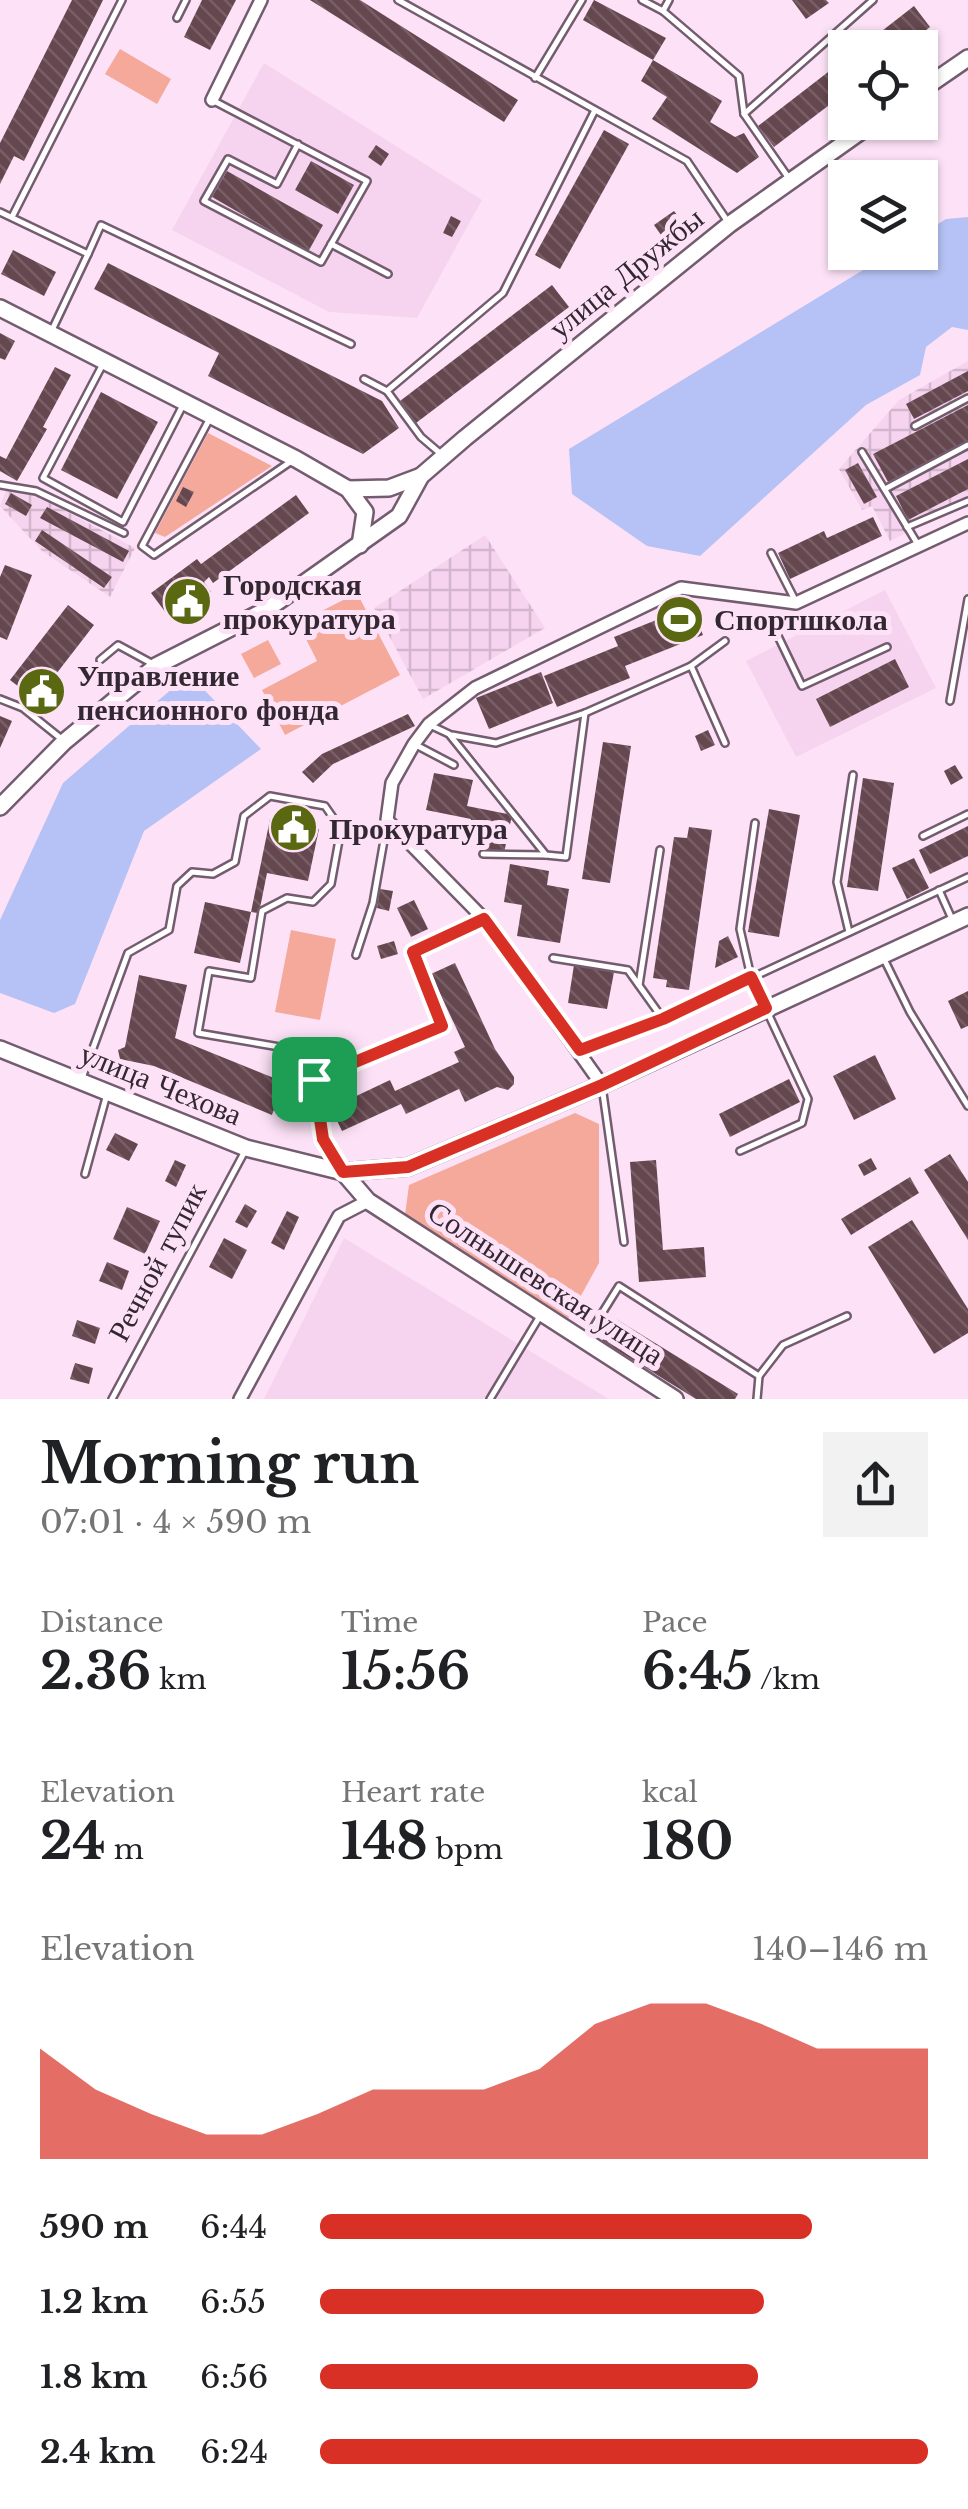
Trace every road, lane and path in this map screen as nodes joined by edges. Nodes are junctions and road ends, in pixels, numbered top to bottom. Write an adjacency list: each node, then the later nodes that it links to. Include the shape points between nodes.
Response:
1 (122, 0): 21 (lane)
2 (186, 0): 10 (lane)
3 (261, 0): 14 (street)
4 (398, 0): 12 (lane)
5 (582, 0): 12 (lane)
6 (642, 0): 9 (lane)
7 (669, 0): 9 (lane)
8 (873, 0): 16 (lane)
9 (663, 11): 16 (lane, via 739,76)
10 (177, 18)
11 (968, 58): 13 (street)
12 (535, 78): 15 (lane)
13 (938, 79)
14 (212, 100): 18 (lane)
15 (594, 112): 22 (lane, via 686,161); 31 (lane, via 503,294)
16 (744, 114): 19 (lane)
17 (848, 140): 19 (street, улица Дружбы)
18 (298, 144): 23 (lane, via 366,181); 23 (lane, via 277,184 228,159 204,202 321,262)
19 (790, 180): 22 (street, улица Дружбы)
20 (0, 212): 21 (lane)
21 (14, 215): 24 (lane)
22 (730, 224): 38 (street, улица Дружбы)
23 (331, 244): 25 (lane)
24 (88, 254): 27 (lane); 28 (lane, via 101,224)
25 (388, 274)
26 (0, 308): 27 (street)
27 (51, 331): 29 (street)
28 (350, 344)
29 (105, 360): 33 (street); 41 (lane)
30 (364, 379): 31 (lane)
31 (386, 391): 38 (lane)
32 (968, 398): 35 (lane)
33 (186, 400): 34 (street); 41 (lane, via 123,522)
34 (214, 414): 39 (street); 39 (lane, via 142,546 154,554)
35 (915, 426)
36 (968, 444): 45 (lane)
37 (862, 452): 45 (lane)
38 (444, 456): 40 (street, улица Дружбы)
39 (296, 458): 44 (street)
40 (421, 476): 44 (street, улица Дружбы, via 389,488); 50 (street, улица Дружбы, via 399,516)
41 (43, 478): 43 (lane)
42 (0, 485): 43 (lane)
43 (36, 490): 49 (lane)
44 (348, 490): 50 (street, via 366,512)
45 (884, 490): 48 (lane)
46 (968, 501): 48 (lane)
47 (968, 523): 51 (street)
48 (907, 527): 51 (lane)
49 (124, 533)
50 (360, 546): 59 (street, улица Дружбы, via 266,610)
51 (918, 546): 54 (street)
52 (771, 553): 54 (lane)
53 (968, 599): 62 (lane)
54 (796, 602): 64 (street, via 681,588 474,688)
55 (775, 630): 57 (lane, via 802,686)
56 (725, 641): 60 (lane)
57 (888, 646)
58 (100, 660): 59 (lane, via 118,645)
59 (156, 666): 66 (street, улица Дружбы)
60 (691, 666): 63 (lane); 67 (lane)
61 (0, 699): 66 (lane, via 23,708)
62 (950, 701)
63 (585, 712): 65 (lane, via 496,743); 78 (lane, via 566,857)
64 (429, 724): 65 (lane); 68 (street)
65 (449, 734): 78 (lane)
66 (64, 742): 71 (street, улица Дружбы)
67 (725, 742)
68 (414, 744): 69 (lane); 73 (street, via 392,783)
69 (454, 765)
70 (853, 775): 83 (lane, via 836,882)
71 (0, 807)
72 (968, 814): 75 (lane)
73 (387, 820): 81 (street); 85 (lane, via 373,904)
74 (756, 823): 87 (lane, via 740,930)
75 (922, 836)
76 (660, 850): 88 (lane)
77 (484, 854): 78 (lane)
78 (546, 856)
79 (968, 876): 80 (lane)
80 (939, 890): 82 (lane); 83 (lane)
81 (484, 919): 92 (street); 93 (lane, via 413,952 442,1026)
82 (961, 919): 84 (street, улица Чехова)
83 (850, 932): 87 (lane)
84 (882, 954): 89 (street, улица Чехова); 97 (lane)
85 (356, 955)
86 (553, 958): 88 (lane, via 628,970)
87 (751, 977): 89 (lane); 90 (lane)
88 (639, 985): 90 (lane)
89 (766, 1008): 95 (street, улица Чехова); 99 (lane, via 808,1100 802,1123)
90 (663, 1019): 92 (lane)
91 (0, 1049): 94 (street, улица Чехова)
92 (580, 1050): 95 (street)
93 (314, 1079): 94 (lane, via 303,1051 198,1033 209,971 251,978 262,912 287,898 313,902 331,884 341,829 325,806 270,796 244,816 235,862 213,874 192,872 177,886 169,930 128,952); 100 (lane, via 323,1139)
94 (81, 1080): 96 (street, улица Чехова)
95 (602, 1085): 100 (street, улица Чехова, via 408,1167); 103 (lane)
96 (107, 1091): 98 (street, улица Чехова); 101 (lane)
97 (968, 1106)
98 (246, 1148): 100 (street, улица Чехова); 108 (lane, Речной тупик)
99 (740, 1152)
100 (343, 1172): 102 (street, Солнышевская улица)
101 (85, 1174)
102 (368, 1201): 104 (street, Солнышевская улица); 109 (street, via 340,1216)
103 (624, 1242)
104 (540, 1316): 106 (street, Солнышевская улица); 110 (lane)
105 (848, 1316): 107 (lane, via 783,1344)
106 (584, 1342): 107 (lane, via 618,1286); 111 (street, Солнышевская улица)
107 (759, 1376): 112 (lane)
108 (112, 1399)
109 (240, 1399)
110 (490, 1399)
111 (676, 1399)
112 (757, 1399)

